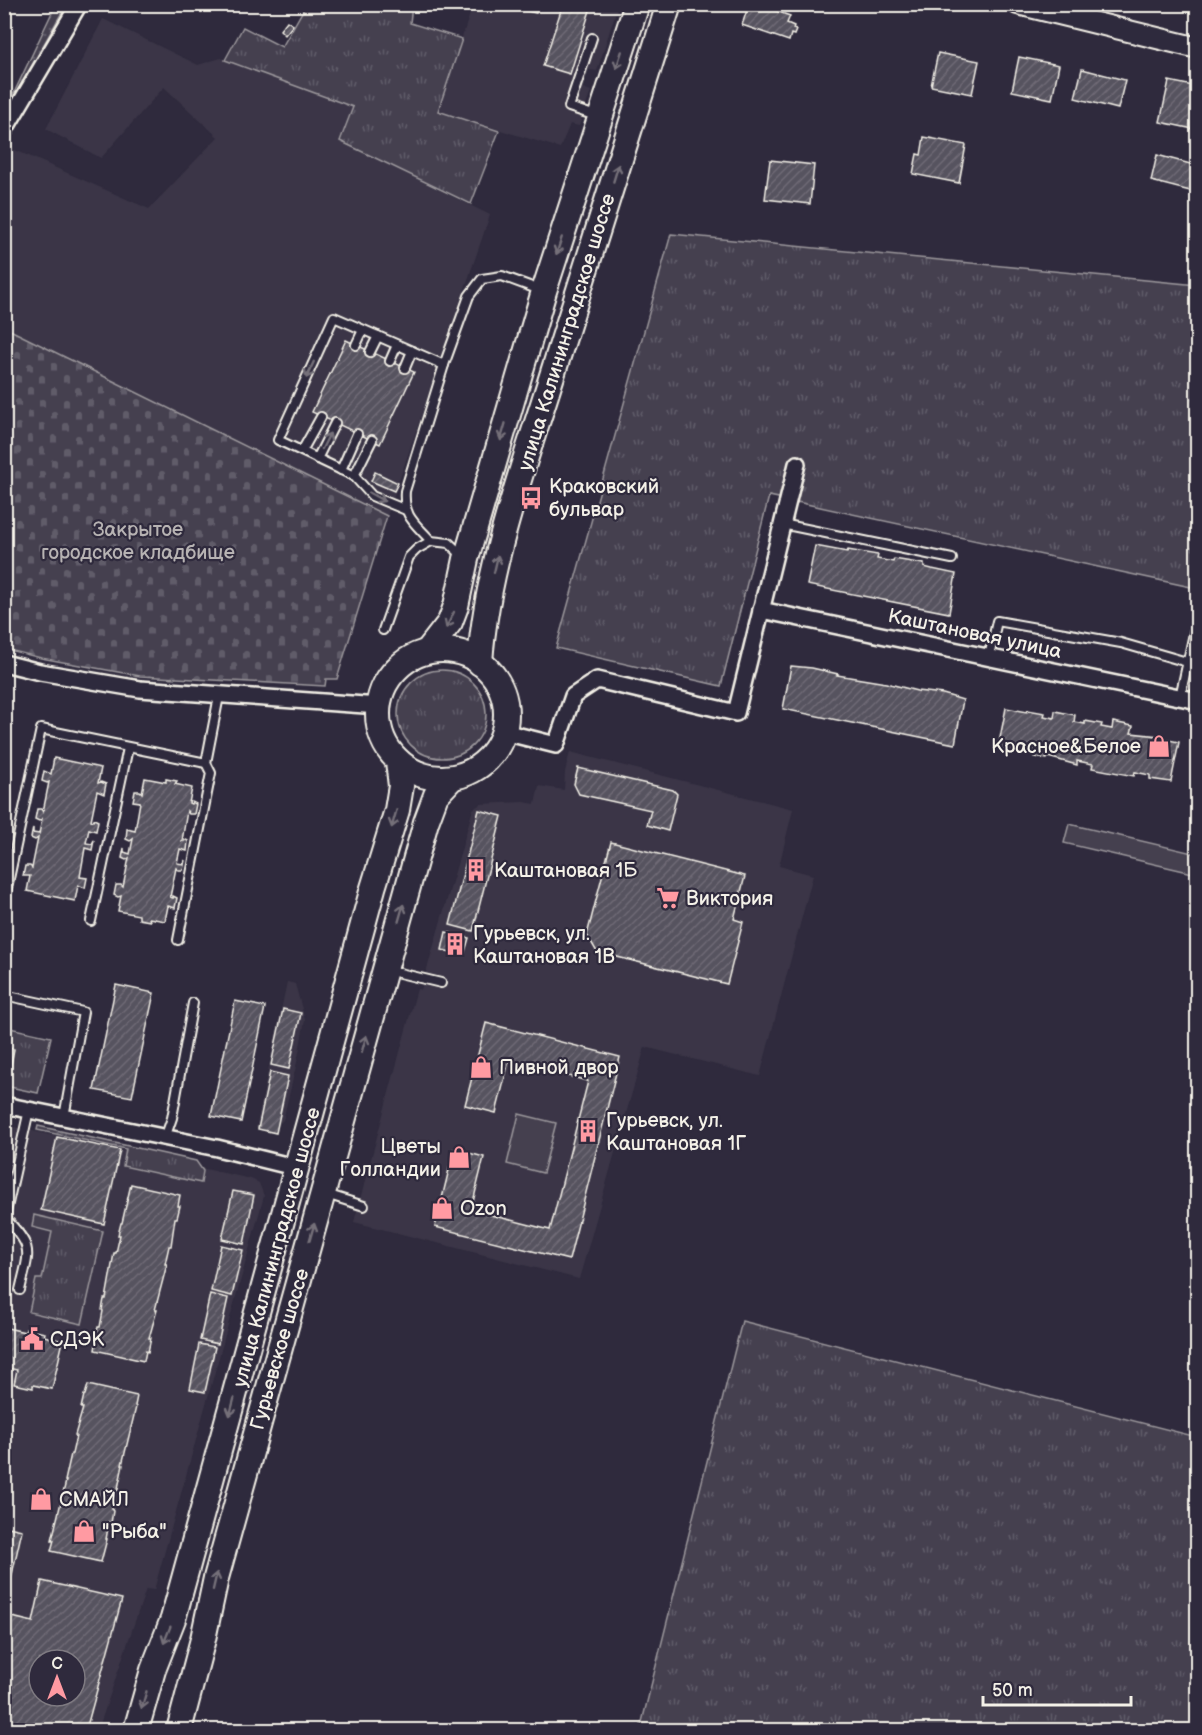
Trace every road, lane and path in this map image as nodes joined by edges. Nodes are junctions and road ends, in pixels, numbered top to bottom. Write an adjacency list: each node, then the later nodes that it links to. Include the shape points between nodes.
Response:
1 (79, 4): 8 (street)
2 (637, 4): 7 (main road, улица Калининградское шоссе, one-way to 7)
3 (669, 4): 40 (main road, улица Калининградское шоссе, one-way to 3, via 482,632 503,537)
4 (1024, 5): 6 (street)
5 (592, 38): 7 (lane, via 570,107)
6 (1197, 48)
7 (601, 117): 9 (main road, улица Калининградское шоссе, one-way to 9)
8 (4, 131)
9 (544, 291): 17 (lane, via 502,276 482,279 469,296); 31 (main road, улица Калининградское шоссе, one-way to 31)
10 (363, 330): 11 (lane); 12 (lane); 23 (lane, one-way to 23, via 334,317 278,440)
11 (378, 336): 13 (lane); 14 (lane)
12 (356, 345)
13 (398, 345): 15 (lane); 16 (lane)
14 (370, 351)
15 (412, 351): 17 (lane); 18 (lane)
16 (390, 361)
17 (444, 365): 28 (lane, via 405,491)
18 (405, 368)
19 (321, 417): 23 (lane)
20 (335, 423): 24 (lane, one-way to 20)
21 (357, 434): 26 (lane)
22 (372, 440): 27 (lane)
23 (302, 451): 24 (lane)
24 (318, 459): 26 (lane)
25 (797, 464): 29 (street)
26 (341, 470): 27 (lane)
27 (354, 476): 28 (lane, one-way to 28, via 372,496)
28 (406, 510): 30 (lane)
29 (782, 524): 32 (lane); 33 (street)
30 (431, 541): 31 (lane, via 449,543); 35 (lane, via 409,558)
31 (466, 559): 36 (main road, улица Калининградское шоссе, one-way to 36, via 450,622)
32 (952, 559)
33 (761, 610): 37 (street, Каштановая улица); 45 (street, via 736,713 597,680 573,696 556,745)
34 (1197, 615): 38 (lane)
35 (383, 630)
36 (429, 649): 40 (main road, via 454,650); 44 (main road, via 401,663)
37 (989, 657): 38 (lane, via 997,621 1121,643); 42 (street, Каштановая улица)
38 (1187, 662): 42 (lane)
39 (4, 663): 41 (street, via 140,690)
40 (480, 663): 45 (main road, via 501,687 506,705)
41 (219, 696): 44 (street); 48 (lane)
42 (1179, 698): 43 (street, Каштановая улица)
43 (1197, 701)
44 (379, 706): 47 (main road, via 382,738)
45 (504, 732): 49 (main road, via 494,751 474,770)
46 (128, 748): 48 (lane); 50 (lane, via 40,729); 51 (lane)
47 (398, 761): 49 (main road, via 428,777); 61 (main road, улица Калининградское шоссе, one-way to 61, via 401,786 397,810)
48 (206, 763): 52 (lane, via 212,773)
49 (452, 778): 53 (main road, one-way to 49, via 426,822 436,795)
50 (4, 902)
51 (91, 921)
52 (178, 940)
53 (385, 969): 54 (lane); 62 (main road, Гурьевское шоссе, one-way to 53)
54 (441, 983)
55 (4, 995): 59 (lane, via 83,1011)
56 (193, 1003): 60 (lane)
57 (4, 1105): 58 (street)
58 (29, 1110): 59 (street); 64 (lane)
59 (64, 1117): 60 (street)
60 (165, 1138): 61 (street)
61 (298, 1168): 66 (main road, улица Калининградское шоссе, one-way to 66, via 173,1619)
62 (323, 1193): 63 (lane); 67 (main road, Гурьевское шоссе, one-way to 62, via 216,1578)
63 (364, 1206)
64 (5, 1217): 65 (lane, via 28,1247)
65 (20, 1290)
66 (136, 1731)
67 (179, 1731)

